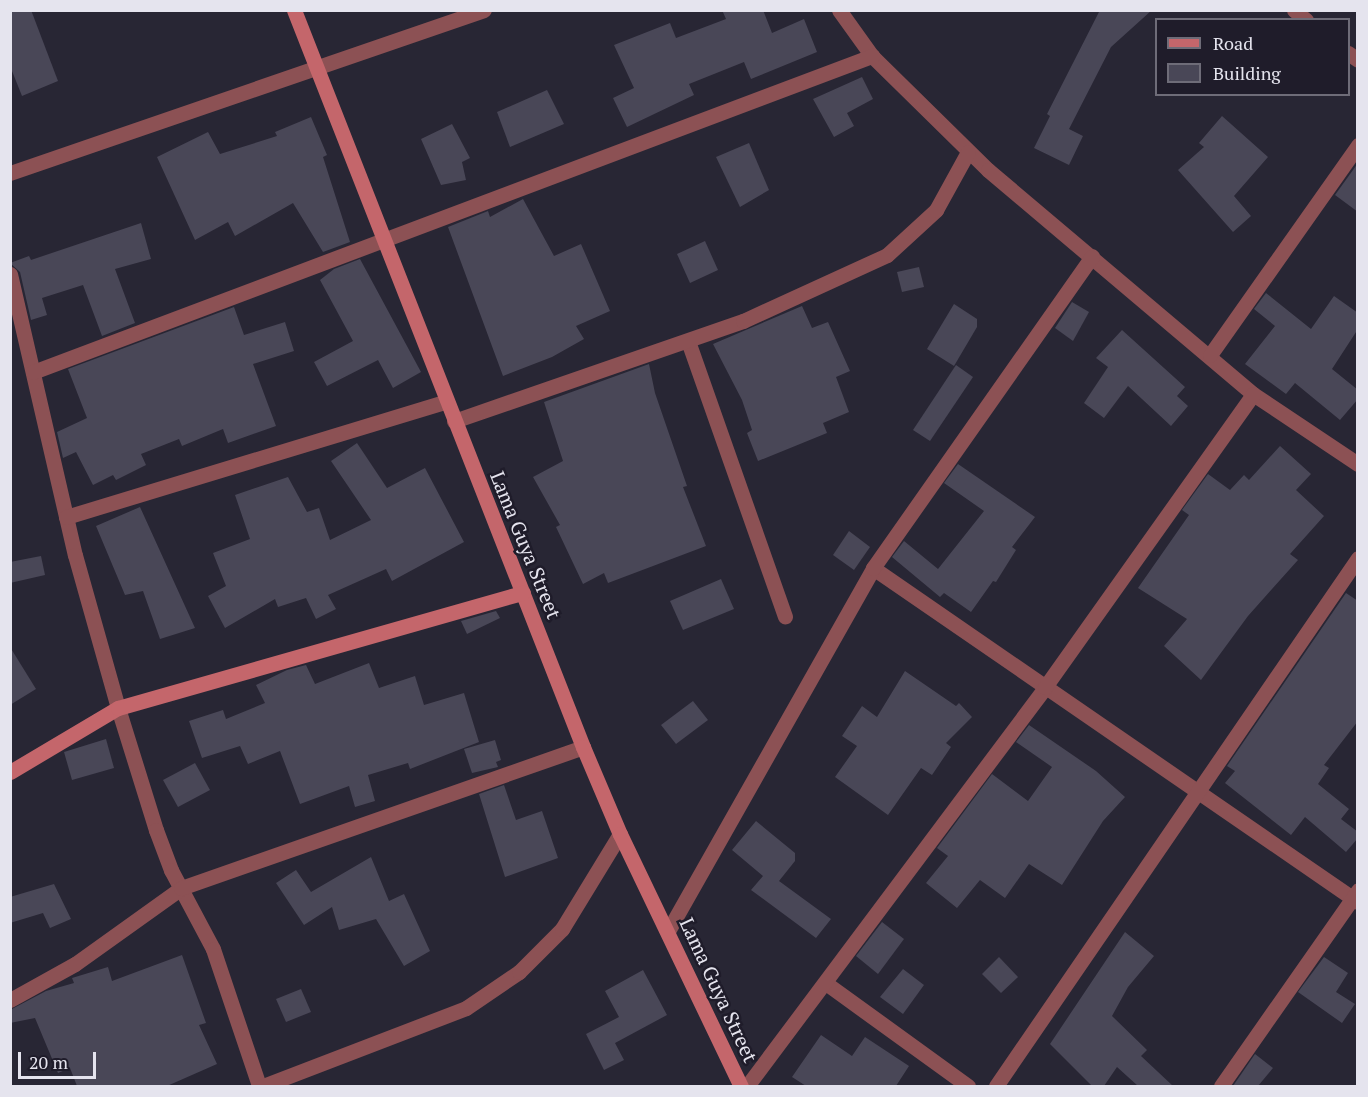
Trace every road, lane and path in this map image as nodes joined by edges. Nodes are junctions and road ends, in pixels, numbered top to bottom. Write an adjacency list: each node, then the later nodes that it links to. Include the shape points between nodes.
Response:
1 (294, 10): 5 (street, Lama Guya Street)
2 (484, 10): 5 (street)
3 (839, 10): 4 (street)
4 (872, 56): 7 (street); 9 (street)
5 (317, 68): 8 (street); 9 (street, Lama Guya Street)
6 (1358, 145): 13 (street)
7 (968, 152): 10 (street); 12 (street, via 936,210 887,255)
8 (10, 173)
9 (387, 239): 14 (street); 16 (street, Lama Guya Street)
10 (1092, 256): 13 (street); 21 (street)
11 (10, 274): 14 (street)
12 (688, 341): 17 (street); 23 (street)
13 (1210, 355): 15 (street)
14 (33, 372): 19 (street)
15 (1253, 394): 18 (street); 24 (street)
16 (447, 400): 17 (street, Lama Guya Street); 19 (street)
17 (454, 421): 22 (street, Lama Guya Street)
18 (1358, 464)
19 (66, 517): 25 (street)
20 (1358, 558): 28 (street)
21 (873, 568): 24 (street); 32 (street)
22 (523, 593): 25 (street); 26 (street, Lama Guya Street)
23 (786, 616)
24 (1045, 687): 28 (street); 33 (street)
25 (118, 708): 27 (street); 30 (street, via 156,830)
26 (583, 747): 29 (street, Lama Guya Street); 30 (street)
27 (10, 772)
28 (1198, 792): 31 (street); 39 (street)
29 (620, 834): 32 (street, Lama Guya Street); 35 (street, via 562,929 519,972 466,1008)
30 (181, 888): 34 (street, via 75,964); 35 (street, via 213,949)
31 (1356, 897): 40 (street)
32 (668, 931): 36 (street, Lama Guya Street)
33 (827, 984): 37 (street); 38 (street)
34 (10, 1000)
35 (261, 1086)
36 (741, 1086)
37 (747, 1086)
38 (969, 1086)
39 (996, 1086)
40 (1221, 1086)

